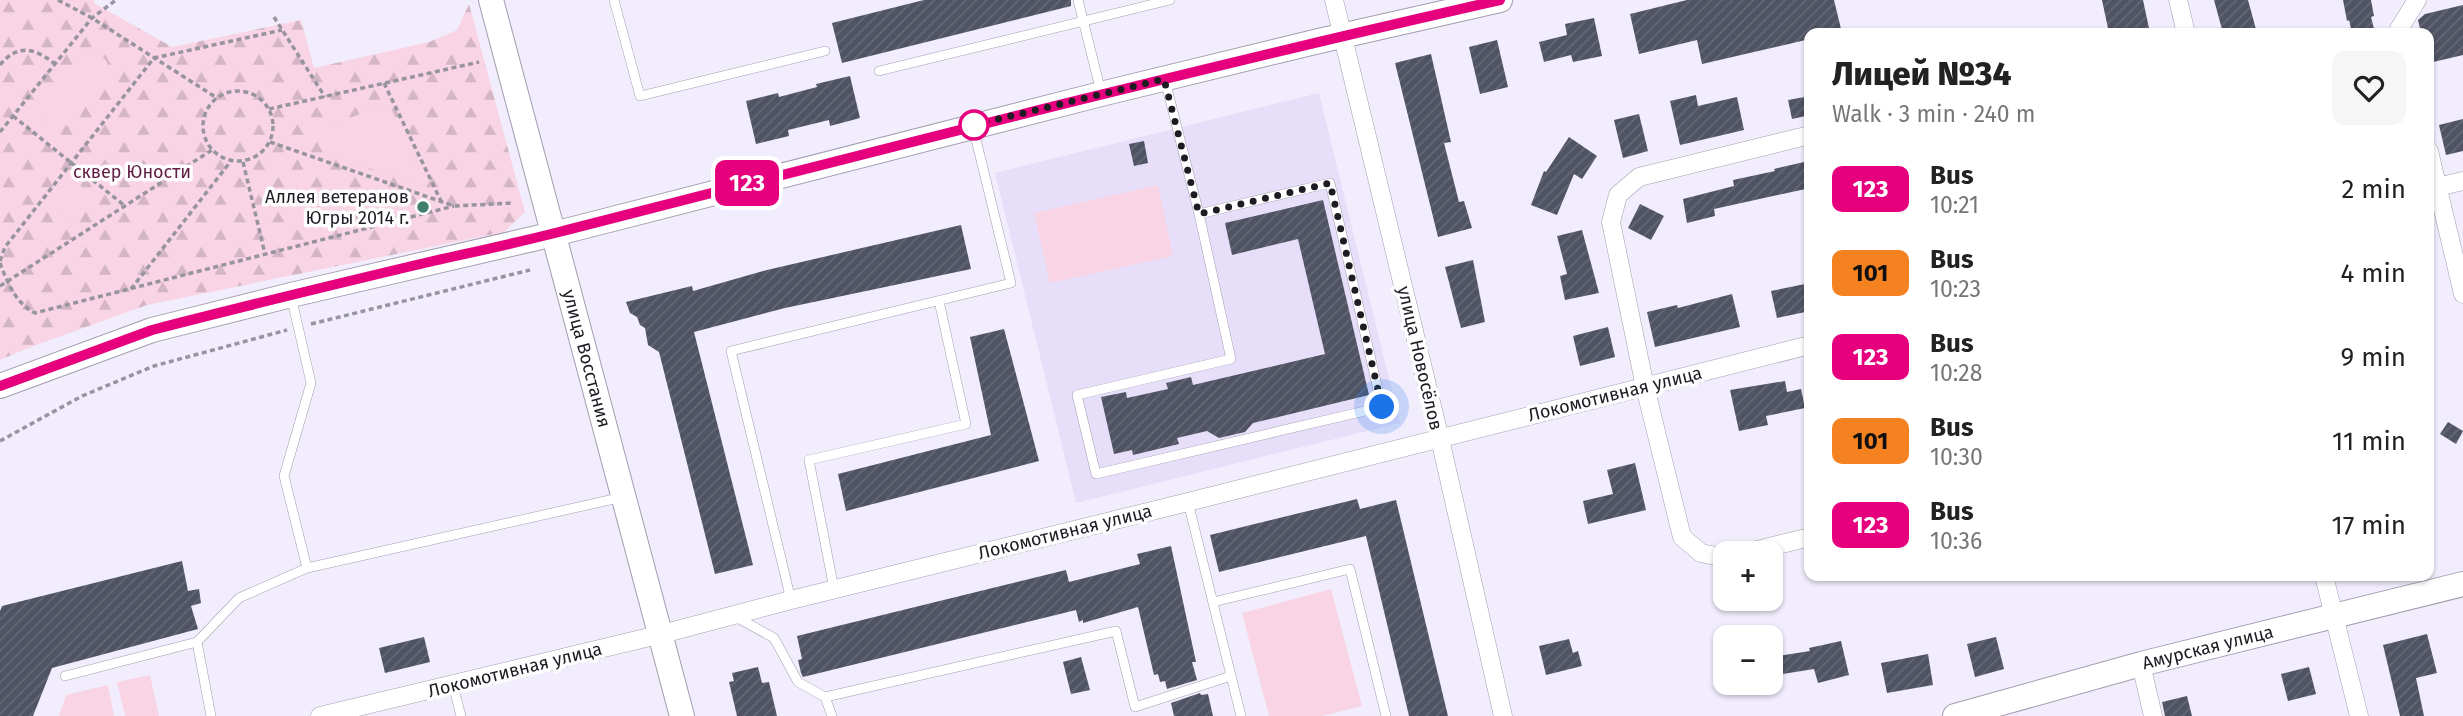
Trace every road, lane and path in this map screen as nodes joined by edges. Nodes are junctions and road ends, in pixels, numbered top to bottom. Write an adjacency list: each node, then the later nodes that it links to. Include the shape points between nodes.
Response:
1 (58, 0): 12 (path)
2 (116, 0): 12 (path)
3 (491, 0): 47 (street, улица Восстания)
4 (614, 0): 18 (lane, via 640,96)
5 (1078, 0): 13 (lane)
6 (1170, 0): 13 (lane)
7 (1334, 0): 17 (street, улица Новосёлов)
8 (1500, 0): 17 (street)
9 (2178, 0): 14 (street)
10 (2417, 0): 15 (street)
11 (274, 17): 16 (path)
12 (92, 18): 19 (path); 21 (path)
13 (1083, 20): 23 (lane); 26 (lane)
14 (2185, 28)
15 (2400, 28)
16 (282, 30): 19 (path); 27 (path)
17 (1343, 35): 24 (street); 61 (street, улица Новосёлов)
18 (825, 51)
19 (154, 58): 28 (path); 38 (path)
20 (479, 62): 25 (path)
21 (55, 64): 22 (path, via 41,53 26,50 9,54); 30 (path)
22 (0, 65)
23 (879, 71)
24 (1164, 79): 26 (street); 46 (lane)
25 (384, 83): 27 (path); 42 (path)
26 (1101, 94): 31 (street)
27 (324, 97): 29 (path)
28 (217, 98): 29 (path, via 240,91); 35 (path, via 204,117 205,140)
29 (269, 109): 34 (path, via 273,120)
30 (13, 116): 32 (path); 38 (path)
31 (973, 125): 47 (street); 56 (lane, via 1011,283)
32 (0, 132)
33 (1804, 136): 60 (street, via 1639,177 1618,195 1611,222)
34 (270, 142): 37 (path); 42 (path)
35 (212, 150): 36 (path); 44 (path)
36 (232, 161): 37 (path); 53 (path)
37 (243, 162): 48 (path)
38 (72, 163): 44 (path); 49 (path, via 5,247)
39 (2463, 181): 40 (street)
40 (2434, 188)
41 (2434, 192): 54 (street)
42 (442, 202): 45 (path)
43 (513, 203): 45 (path)
44 (125, 206): 51 (path)
45 (453, 206): 48 (path)
46 (1199, 214): 46 (lane, via 1231,359 1077,395 1096,474 1382,407 1330,183)
47 (554, 234): 55 (street); 63 (street, улица Восстания)
48 (265, 254): 53 (path)
49 (0, 262): 51 (path)
50 (530, 270): 57 (path)
51 (7, 282): 52 (path); 53 (path, via 25,308 35,313)
52 (0, 286)
53 (130, 289)
54 (2463, 294)
55 (291, 295): 57 (lane); 59 (street, via 152,330)
56 (939, 301): 71 (lane, via 966,424 808,460); 72 (lane, via 732,351)
57 (298, 327): 62 (path, via 154,366 82,396); 68 (lane, via 311,383 284,476)
58 (1804, 347): 60 (street, Локомотивная улица)
59 (0, 386)
60 (1645, 387): 61 (street, Локомотивная улица); 67 (street, via 1682,537 1701,553)
61 (1440, 439): 64 (street, Локомотивная улица); 90 (street, улица Новосёлов)
62 (0, 441)
63 (625, 497): 68 (lane); 76 (street, улица Восстания)
64 (1188, 502): 71 (street, Локомотивная улица); 73 (lane)
65 (1804, 538): 66 (street)
66 (1783, 544)
67 (1713, 555)
68 (307, 568): 77 (lane, via 239,598)
69 (2326, 581): 74 (street)
70 (2463, 584): 74 (street, Амурская улица)
71 (834, 589): 72 (street, Локомотивная улица)
72 (791, 600): 75 (street, Локомотивная улица)
73 (1213, 602): 80 (lane); 89 (lane, via 1350,569)
74 (2335, 615): 78 (street, Амурская улица); 93 (street)
75 (735, 616): 76 (street, Локомотивная улица); 82 (lane, via 774,638 798,682)
76 (662, 634): 81 (street, Локомотивная улица); 86 (street, улица Восстания)
77 (197, 642): 79 (lane); 83 (lane)
78 (2141, 664): 91 (street, Амурская улица); 92 (street)
79 (65, 676)
80 (1231, 676): 82 (lane, via 1135,707 1116,631); 88 (lane)
81 (453, 685): 84 (street, Локомотивная улица); 85 (lane)
82 (825, 697): 87 (lane)
83 (211, 716)
84 (320, 716)
85 (461, 716)
86 (682, 716)
87 (832, 716)
88 (1241, 716)
89 (1386, 716)
90 (1503, 716)
91 (1955, 716)
92 (2153, 716)
93 (2359, 716)

